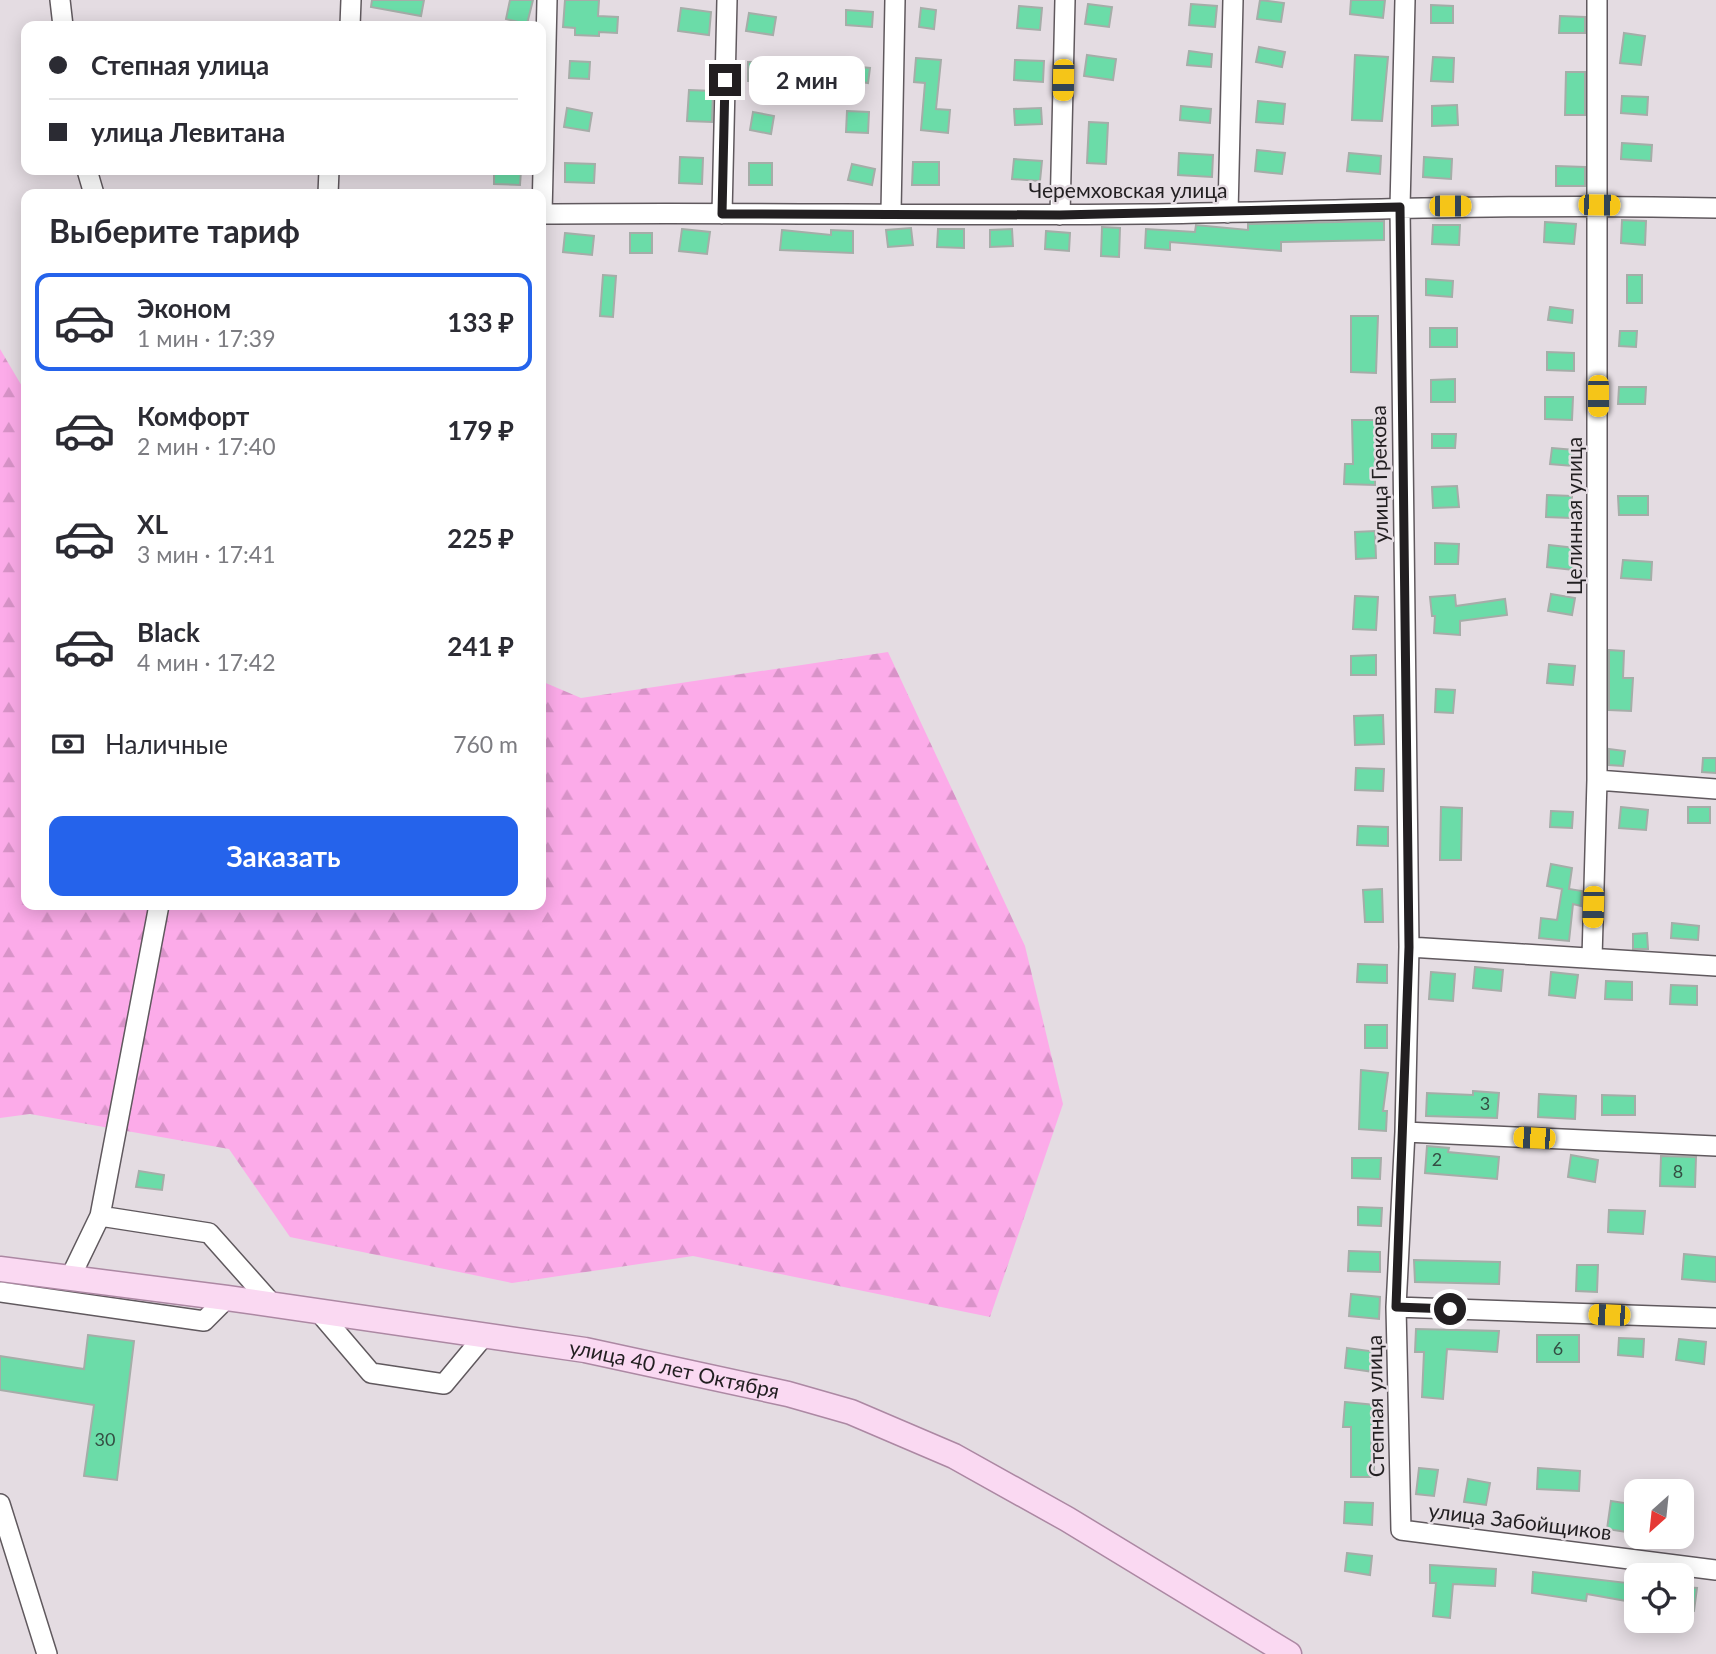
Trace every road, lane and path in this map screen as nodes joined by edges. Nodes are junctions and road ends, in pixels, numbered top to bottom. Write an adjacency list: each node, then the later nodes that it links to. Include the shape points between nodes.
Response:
1 (60, 0): 10 (street)
2 (351, 0): 11 (street)
3 (547, 0): 12 (street)
4 (727, 0): 19 (street)
5 (895, 0): 16 (street)
6 (1065, 0): 20 (street)
7 (1233, 0): 17 (street)
8 (1405, 0): 14 (street, улица Грекова)
9 (1597, 0): 13 (street, Целинная улица)
10 (62, 21)
11 (350, 21)
12 (546, 36)
13 (1599, 205): 14 (street, Черемховская улица); 15 (street, Черемховская улица); 21 (street, Целинная улица)
14 (1400, 207): 17 (street, Черемховская улица); 24 (street, улица Грекова)
15 (1716, 208)
16 (891, 212): 19 (street, Черемховская улица); 20 (street, Черемховская улица)
17 (1228, 213): 20 (street, Черемховская улица)
18 (546, 214): 19 (street, Черемховская улица)
19 (722, 214)
20 (1060, 215)
21 (1597, 780): 22 (street); 25 (street, Целинная улица)
22 (1716, 789)
23 (158, 910): 29 (street)
24 (1409, 947): 25 (street); 27 (street, улица Грекова)
25 (1592, 958): 26 (street)
26 (1716, 966)
27 (1405, 1132): 28 (street); 35 (street, улица Грекова)
28 (1716, 1146)
29 (100, 1216): 31 (street); 34 (street, via 209,1233)
30 (0, 1269): 31 (main road, улица 40 лет Октября)
31 (70, 1278): 33 (main road, улица 40 лет Октября)
32 (0, 1292): 33 (street, via 204,1321)
33 (227, 1298): 34 (main road, улица 40 лет Октября)
34 (274, 1306): 36 (main road, улица 40 лет Октября)
35 (1396, 1307): 37 (street, Степная улица); 40 (street, Степная улица)
36 (319, 1312): 38 (main road, улица 40 лет Октября); 38 (street, via 371,1373 444,1384)
37 (1716, 1318)
38 (484, 1336): 43 (main road, улица 40 лет Октября, via 718,1376 851,1412 954,1456 1067,1518)
39 (0, 1504): 42 (street)
40 (1401, 1530): 41 (street, улица Забойщиков)
41 (1716, 1570)
42 (47, 1654)
43 (1289, 1654)

